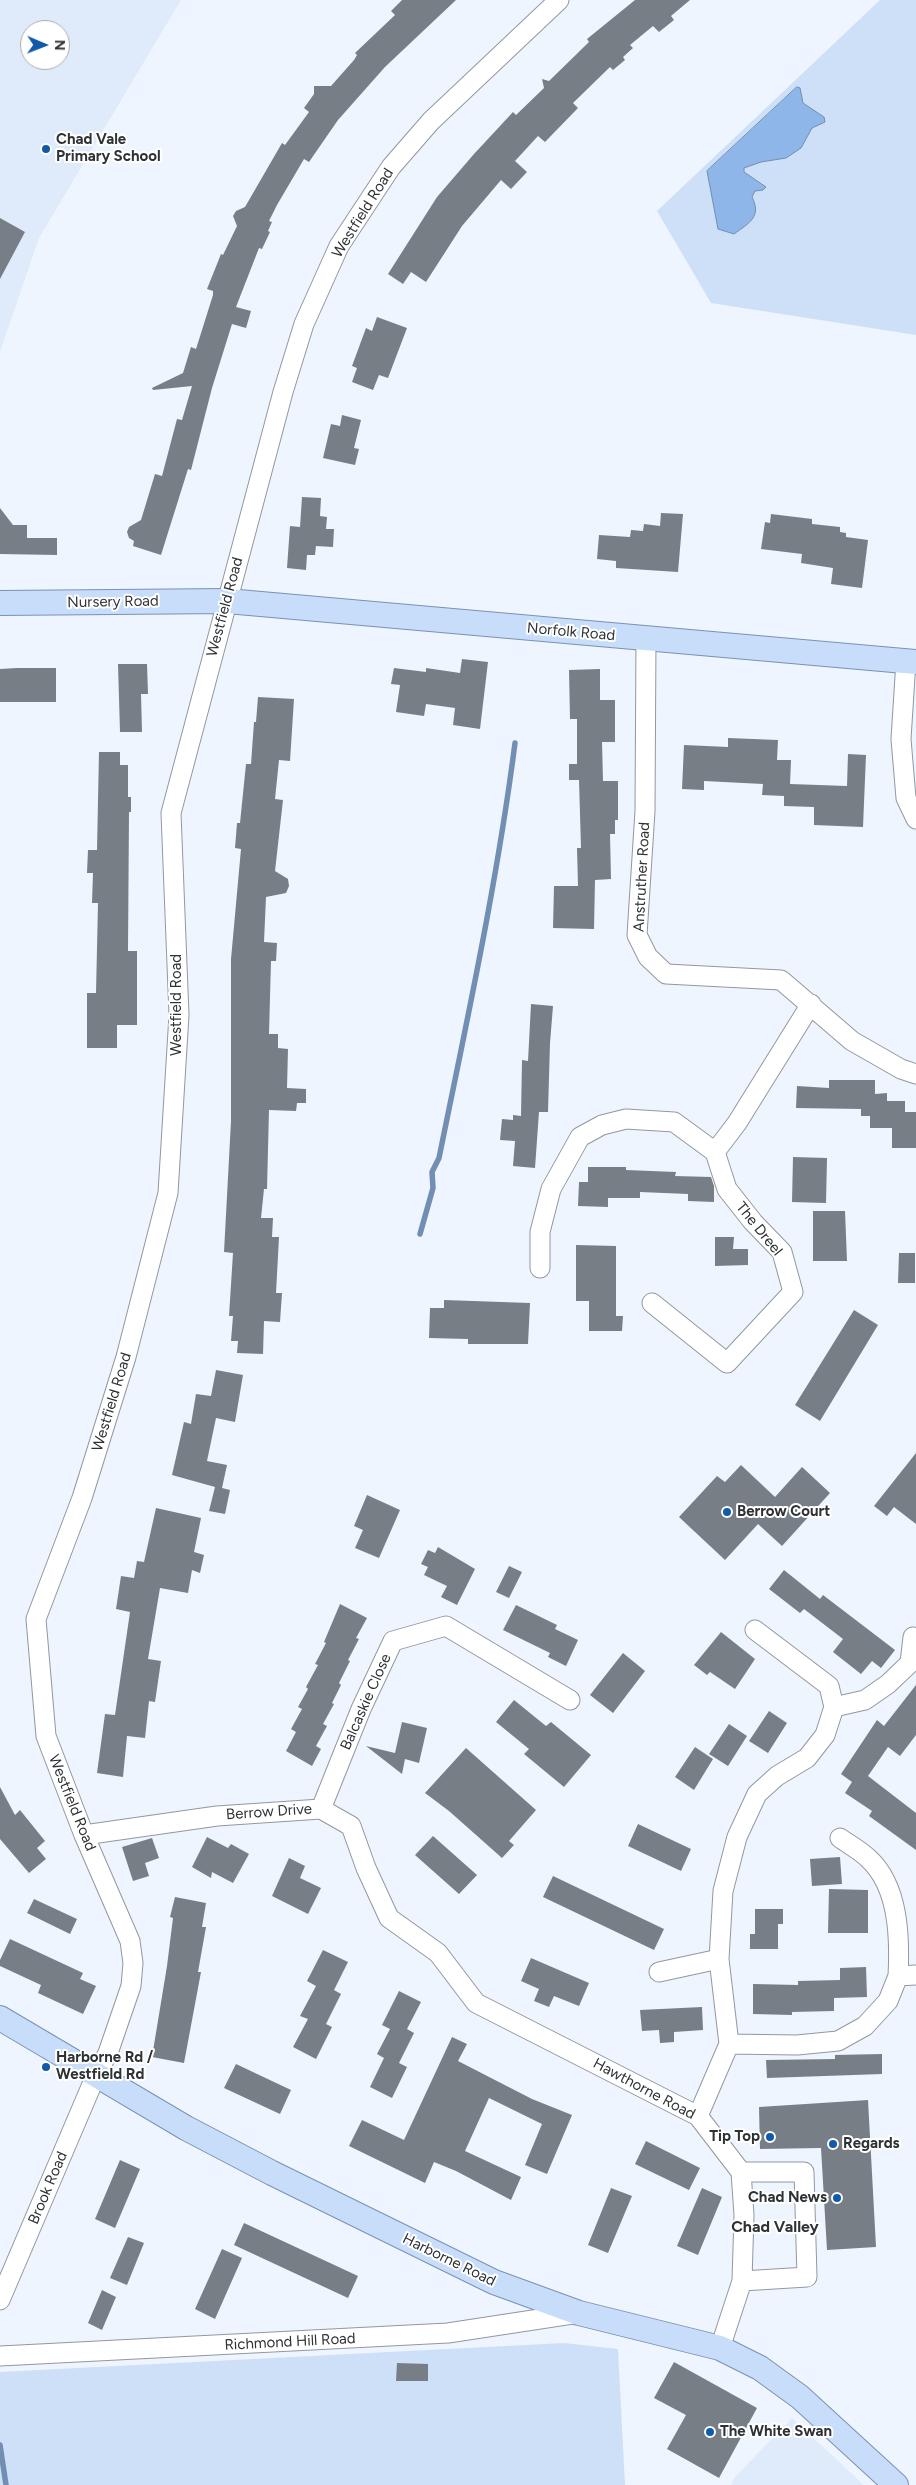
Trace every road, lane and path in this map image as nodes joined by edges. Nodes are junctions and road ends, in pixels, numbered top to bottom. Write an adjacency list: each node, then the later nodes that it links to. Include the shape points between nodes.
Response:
1 (559, 0): 2 (street, Westfield Road, via 432,121 392,167 339,246 304,324)
2 (227, 601): 3 (main road, Nursery Road); 4 (main road, Norfolk Road); 17 (street, Westfield Road, via 171,813 180,1015 168,1193 126,1357 82,1498 36,1620 46,1736)
3 (0, 604)
4 (646, 638): 5 (main road, Norfolk Road); 7 (street, Anstruther Road, via 645,811 637,935 648,957 666,974 780,980)
5 (911, 661): 6 (street, via 901,739 906,798)
6 (916, 819)
7 (811, 1004): 8 (street, Anstruther Road, via 852,1040 901,1069); 9 (street, via 737,1124)
8 (916, 1074)
9 (715, 1152): 10 (street, via 674,1122 626,1119 602,1124 580,1137 551,1189 540,1232); 11 (street, The Dreel, via 727,1189 782,1252 793,1292 728,1363)
10 (540, 1268)
11 (652, 1303)
12 (755, 1630): 15 (street, via 829,1686)
13 (913, 1637): 15 (street, via 910,1663 888,1684 865,1700)
14 (570, 1700): 16 (street, Balcaskie Close, via 446,1626 393,1641)
15 (834, 1707): 20 (street, via 825,1735 807,1758 777,1776 757,1794 741,1828 723,1891)
16 (321, 1809): 17 (street, Berrow Drive, via 217,1816); 19 (street, Berrow Drive, via 351,1826 389,1918)
17 (84, 1834): 25 (street, Westfield Road, via 130,1941 133,1963 131,1986 108,2053)
18 (840, 1838): 22 (street, via 870,1859 888,1887)
19 (438, 1953): 26 (street, Hawthorne Road, via 476,2003)
20 (719, 1959): 21 (street); 24 (street)
21 (659, 1972)
22 (907, 1976): 24 (street, via 865,2026 838,2041 797,2045)
23 (0, 2018): 25 (main road, Harborne Road)
24 (729, 2044): 26 (street)
25 (96, 2075): 29 (street, Brook Road); 30 (main road, Harborne Road, via 280,2178 494,2282)
26 (698, 2116): 27 (street, Hawthorne Road)
27 (741, 2172): 28 (street, via 744,2215); 28 (street, via 804,2172 807,2277)
28 (742, 2282): 31 (street)
29 (0, 2300)
30 (579, 2313): 31 (main road, Harborne Road); 32 (street, Richmond Hill Road, via 448,2334)
31 (720, 2348): 33 (main road, Harborne Road, via 760,2368 800,2397)
32 (0, 2356)
33 (896, 2485)

